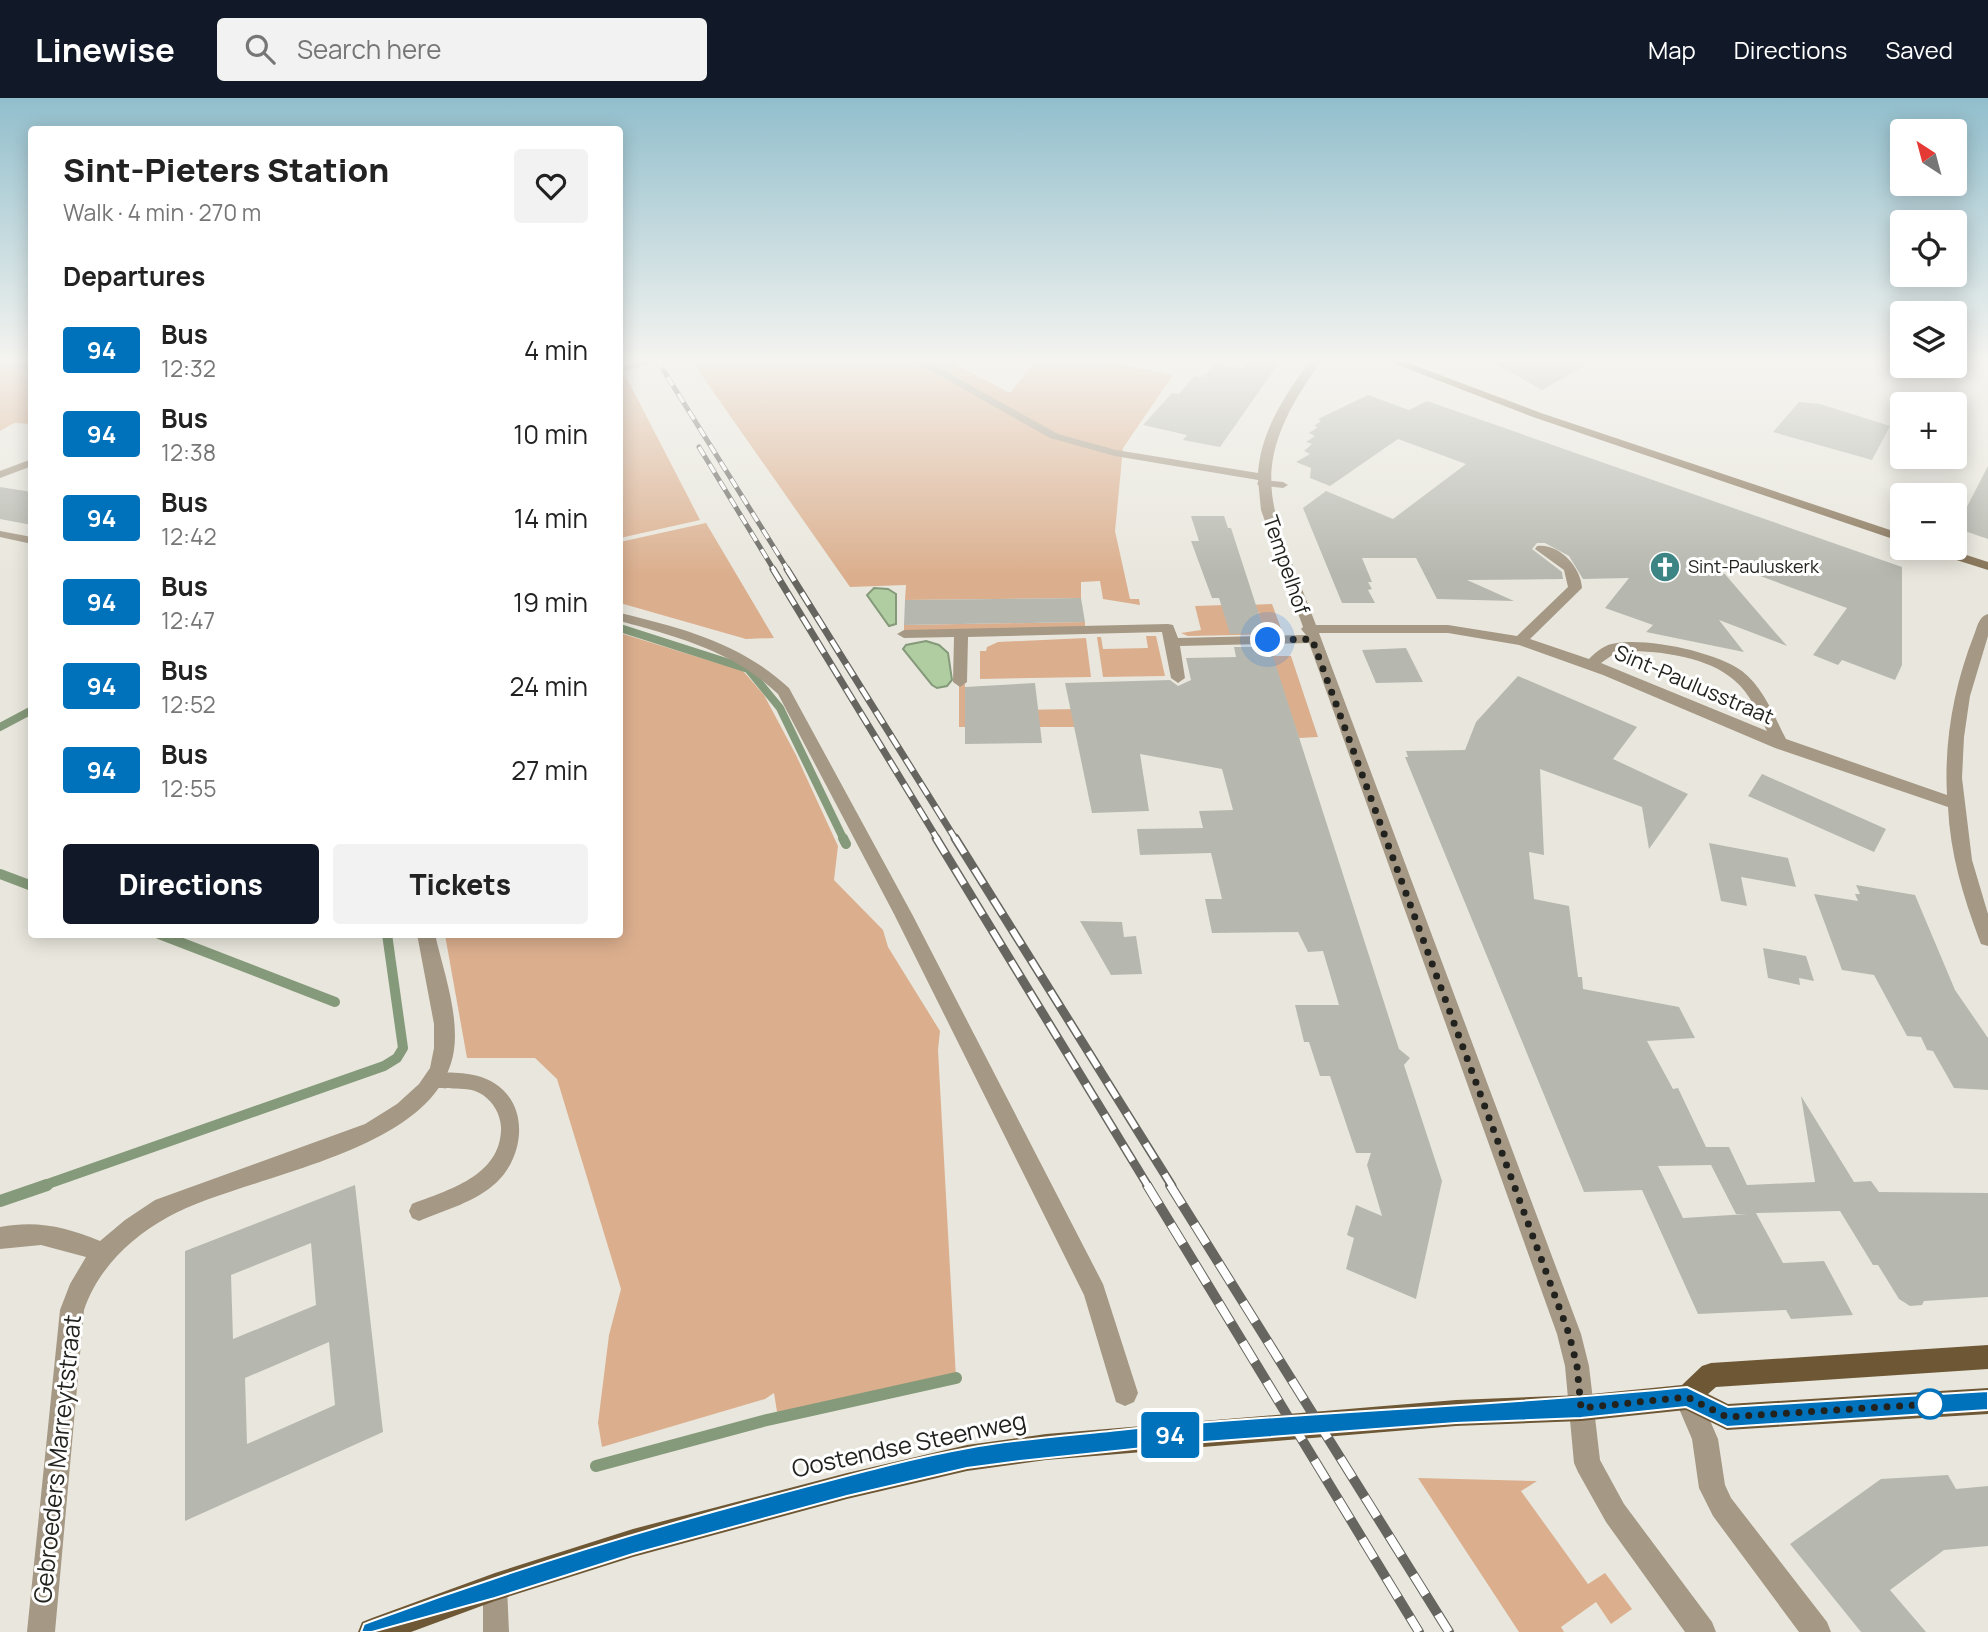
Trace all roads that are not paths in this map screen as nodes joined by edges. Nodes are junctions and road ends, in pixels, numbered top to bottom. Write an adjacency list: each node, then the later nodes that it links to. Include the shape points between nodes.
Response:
1 (1046, 432): 6 (street, via 1115,453)
2 (1271, 432): 6 (street, Tempelhof)
3 (1586, 432): 9 (main road)
4 (28, 464): 5 (lane)
5 (0, 475)
6 (1262, 480): 7 (lane); 18 (street, Tempelhof, via 1267,510)
7 (1283, 485)
8 (0, 534): 10 (lane)
9 (1890, 534)
10 (28, 540)
11 (1542, 548): 19 (street, via 1564,561 1576,579 1575,587)
12 (1967, 559): 13 (main road)
13 (1988, 566)
14 (623, 618): 33 (street, via 736,652 764,669 784,691 1095,1292)
15 (1988, 618): 25 (street, via 1975,645 1958,721)
16 (961, 633): 17 (street); 20 (street, via 1168,628); 23 (street)
17 (904, 634)
18 (1310, 634): 19 (street, Sint-Paulusstraat, via 1428,628); 20 (street, Sint-Paulusstraat); 36 (street, Tempelhof, via 1569,1334)
19 (1520, 641): 21 (street, Sint-Paulusstraat)
20 (1172, 642): 22 (street)
21 (1591, 665): 24 (street, Sint-Paulusstraat); 24 (street, Sint-Paulusstraat, via 1603,652 1616,648 1669,653 1722,666 1747,684)
22 (1178, 678)
23 (960, 682)
24 (1782, 744): 25 (street, Sint-Paulusstraat)
25 (1954, 803): 27 (street, via 1959,849)
26 (427, 938): 28 (street, Gebroeders Marreytstraat, via 446,1044)
27 (1988, 939)
28 (436, 1080): 29 (lane, via 471,1082 491,1089 505,1107 512,1141 490,1176); 31 (street, Gebroeders Marreytstraat, via 399,1117 177,1202 142,1220)
29 (419, 1211)
30 (0, 1238): 31 (street, via 46,1233)
31 (103, 1253): 38 (street, Gebroeders Marreytstraat, via 77,1291 72,1310)
32 (1988, 1357): 34 (main road, via 1711,1375)
33 (1125, 1393)
34 (1687, 1397): 35 (main road, via 1727,1417); 36 (main road, Oostendse Steenweg); 42 (street, via 1705,1439 1712,1488 1721,1507)
35 (1988, 1401)
36 (1581, 1408): 37 (main road, Oostendse Steenweg, via 1191,1433 967,1458 646,1539); 41 (street, Tempelhof, via 1587,1463 1615,1513)
37 (495, 1587): 39 (main road, Oostendse Steenweg); 40 (lane)
38 (41, 1632)
39 (372, 1632)
40 (496, 1632)
41 (1702, 1632)
42 (1817, 1632)

